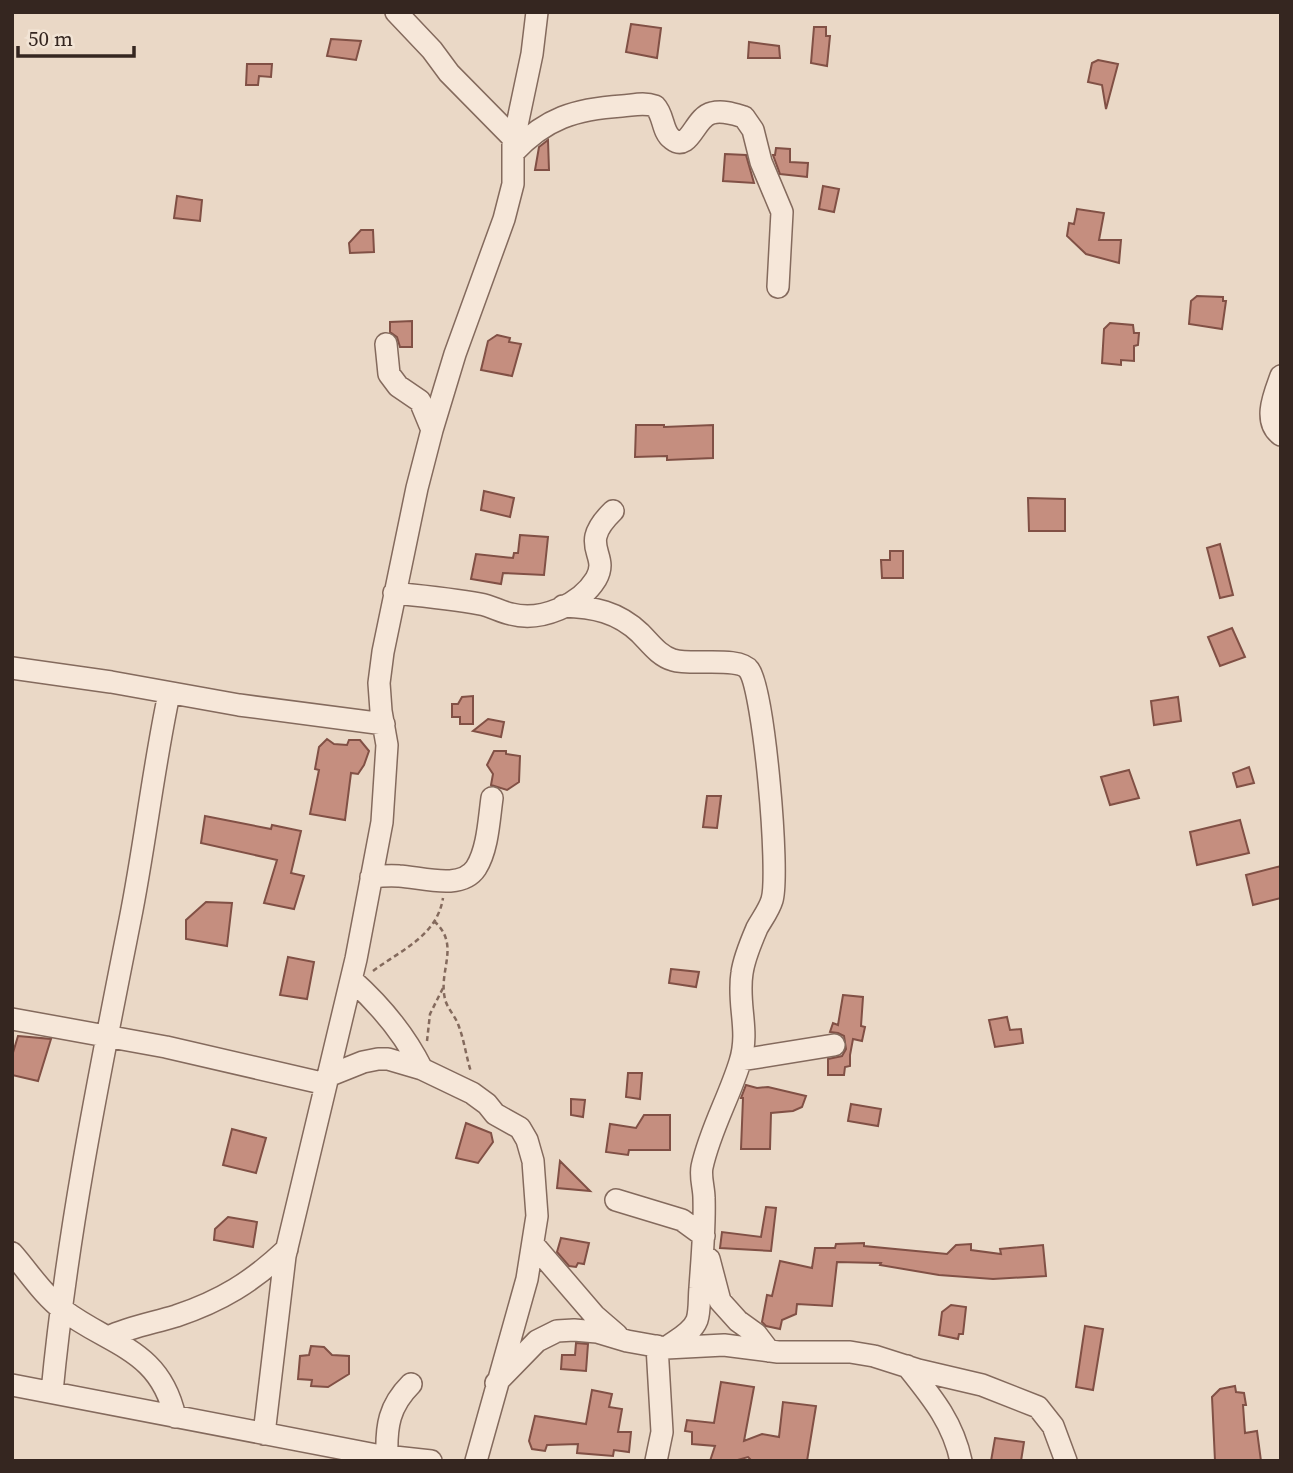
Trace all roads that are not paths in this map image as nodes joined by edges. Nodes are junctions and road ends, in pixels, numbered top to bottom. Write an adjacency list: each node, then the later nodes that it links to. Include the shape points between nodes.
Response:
1 (396, 12): 3 (street)
2 (537, 12): 3 (street)
3 (513, 146): 4 (street, via 568,114 600,107 655,106 668,135 680,142 692,135 699,119 711,113 744,117 753,130 782,212); 7 (street, via 513,184 504,219)
4 (778, 287)
5 (386, 344): 7 (street, via 389,374 420,401)
6 (1281, 376): 8 (street, via 1271,416)
7 (432, 430): 10 (street)
8 (1281, 435)
9 (613, 511): 11 (street, via 594,535 598,575 592,585)
10 (394, 593): 11 (street, via 482,604 525,616 548,614); 14 (street, via 379,683)
11 (563, 606): 21 (street, via 611,612 670,659 688,664 740,662 751,673 774,831 775,886 742,971 740,996 746,1034)
12 (12, 668): 13 (street)
13 (169, 694): 14 (street); 19 (street)
14 (384, 724): 16 (street, via 385,789)
15 (492, 798): 16 (street, via 482,853 476,868 463,879)
16 (371, 877): 17 (street)
17 (355, 982): 22 (street, via 405,1038); 23 (street)
18 (12, 1019): 19 (street)
19 (108, 1036): 23 (street); 29 (street, via 75,1205)
20 (834, 1045): 21 (street)
21 (741, 1060): 25 (street, via 708,1141 701,1171)
22 (421, 1067): 23 (street, via 378,1059); 26 (street, via 471,1093 520,1128 533,1161 537,1216)
23 (327, 1080): 27 (street)
24 (616, 1200): 25 (street, via 682,1220)
25 (704, 1238): 32 (street, via 697,1320 688,1332); 33 (street, via 720,1301)
26 (533, 1244): 31 (street, via 595,1316); 35 (street)
27 (287, 1250): 30 (street, via 229,1295); 40 (street)
28 (12, 1253): 29 (street)
29 (61, 1309): 30 (street); 38 (street)
30 (108, 1337): 39 (street, via 162,1379)
31 (622, 1339): 32 (street); 35 (street, via 597,1332 557,1331 537,1341)
32 (661, 1347): 33 (street, via 724,1345); 44 (street, via 662,1432)
33 (769, 1351): 34 (street, via 850,1352)
34 (907, 1366): 45 (street, via 948,1421); 46 (street, via 982,1385 1038,1407 1053,1426)
35 (496, 1383): 43 (street)
36 (411, 1384): 41 (street, via 394,1404)
37 (12, 1385): 38 (street)
38 (51, 1392): 39 (street)
39 (175, 1418): 40 (street)
40 (264, 1434): 41 (street)
41 (380, 1457): 42 (street)
42 (431, 1461)
43 (476, 1461)
44 (656, 1461)
45 (961, 1461)
46 (1066, 1461)

